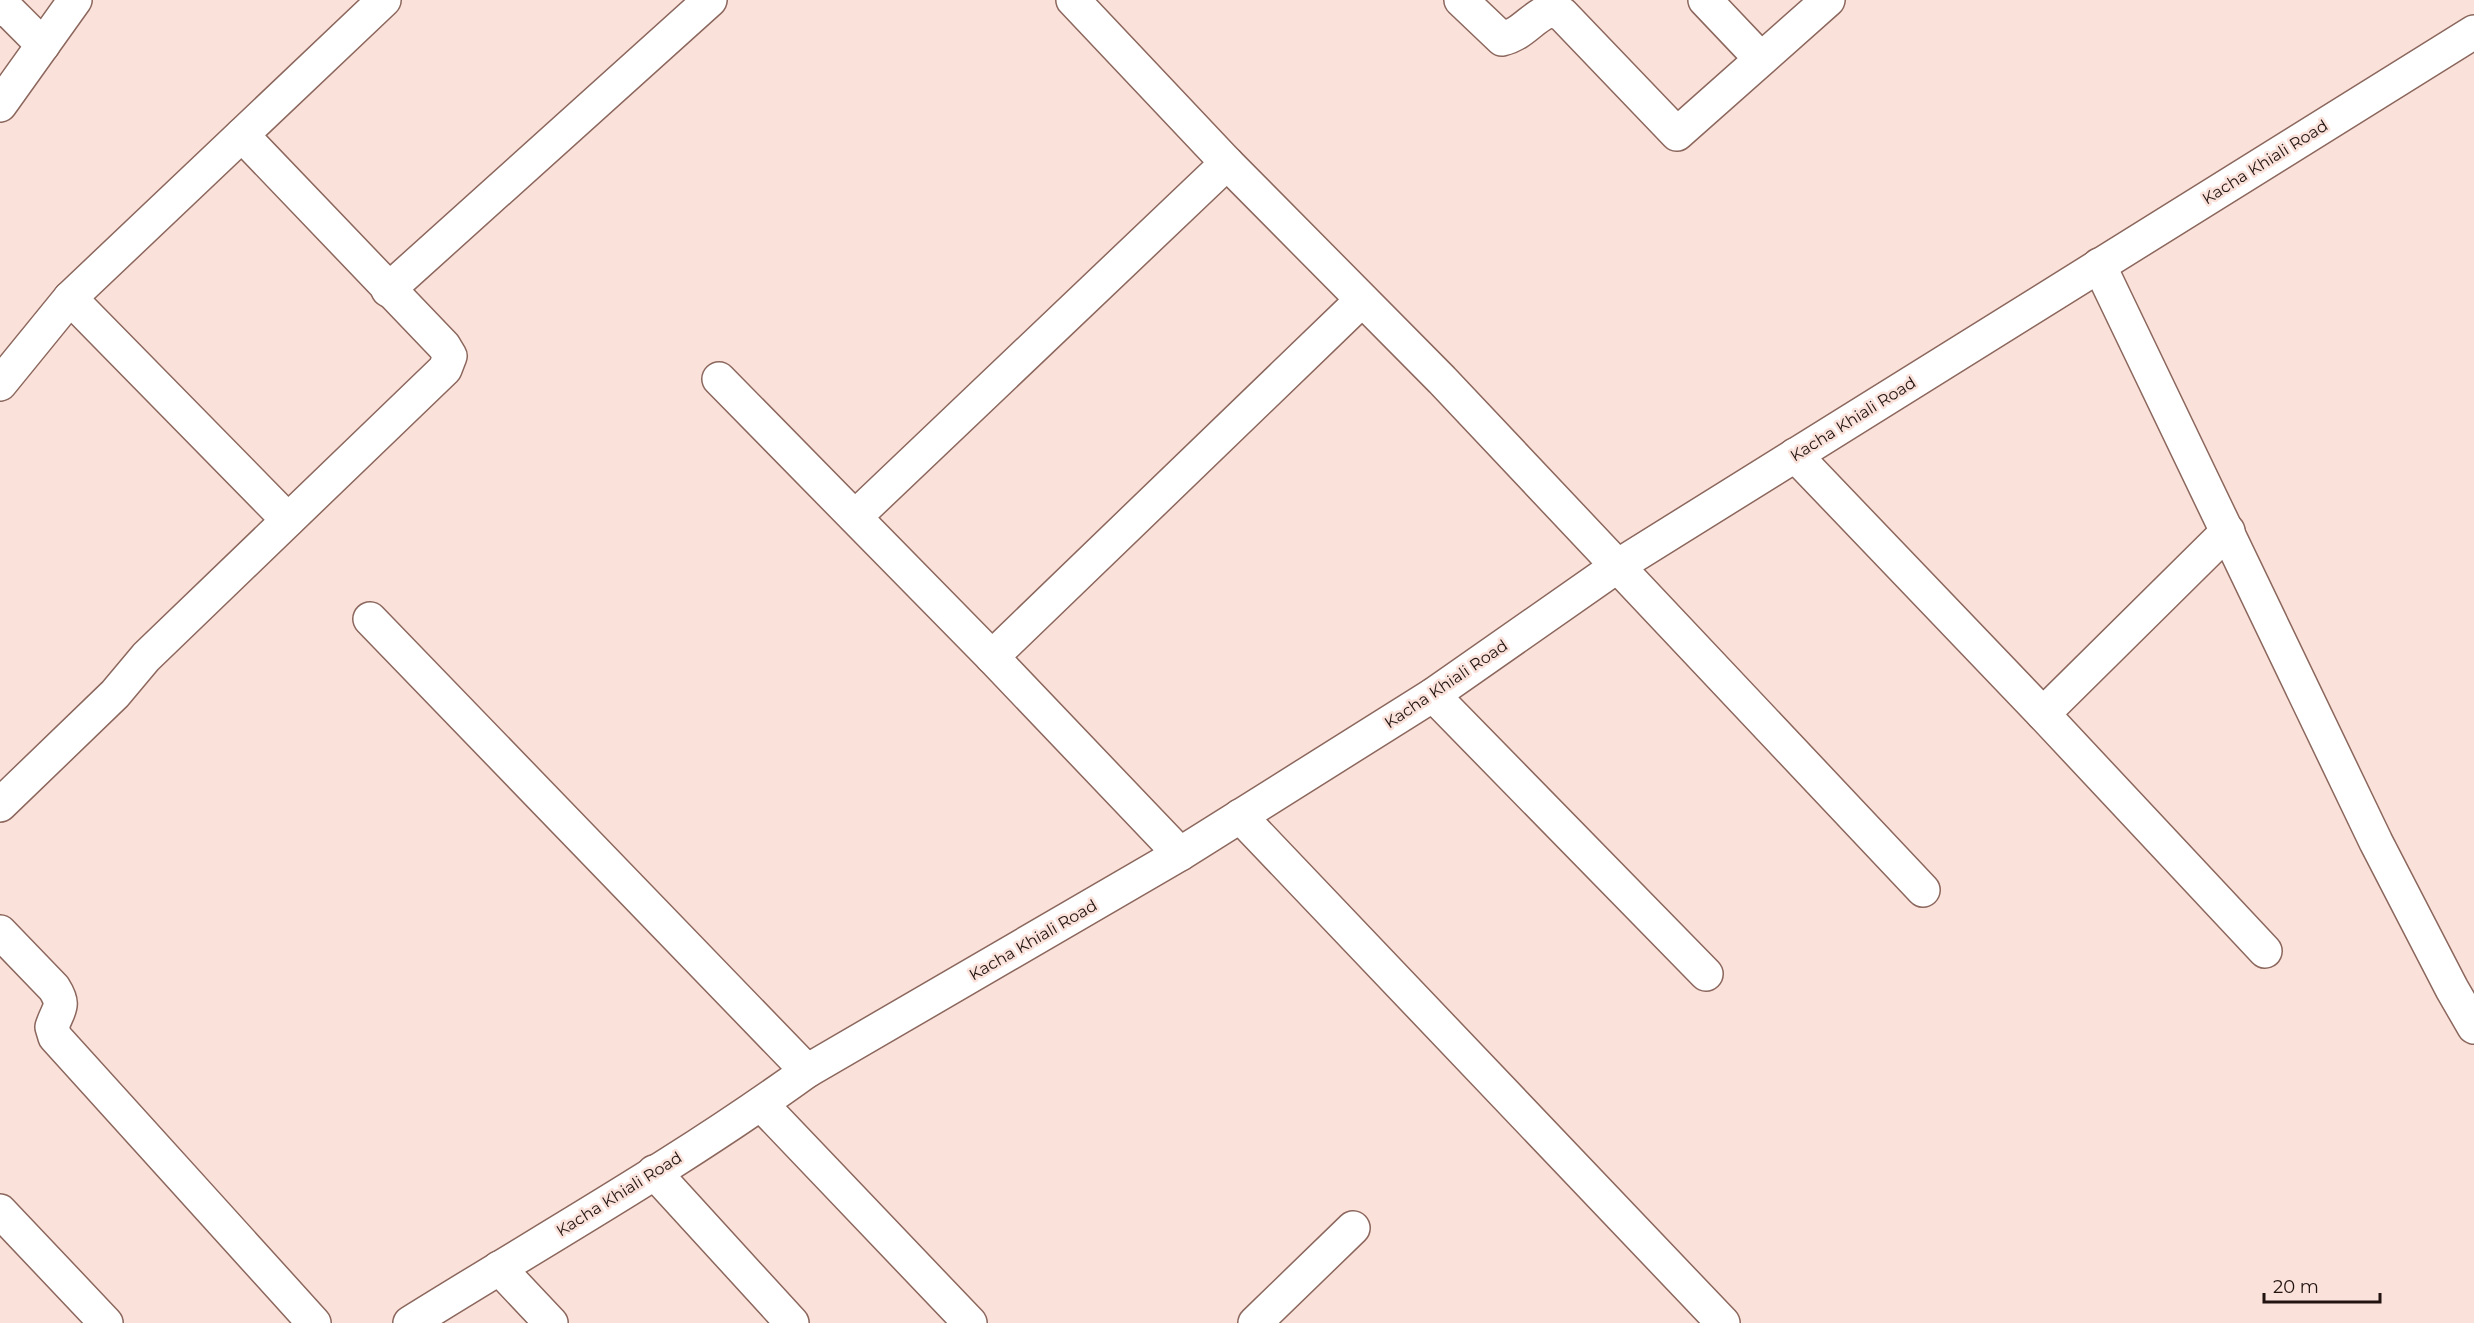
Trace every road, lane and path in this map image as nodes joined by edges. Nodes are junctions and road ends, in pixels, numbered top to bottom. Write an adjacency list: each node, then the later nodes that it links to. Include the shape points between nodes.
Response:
1 (75, 0): 10 (street)
2 (384, 0): 13 (street)
3 (710, 0): 16 (street)
4 (1073, 0): 14 (street)
5 (1461, 0): 11 (street, via 1502,39 1516,36 1538,15 1550,10 1562,14 1677,134)
6 (1705, 0): 11 (street)
7 (1828, 0): 11 (street)
8 (0, 2): 10 (street)
9 (2474, 32): 15 (street, Kacha Khiali Road)
10 (43, 45): 12 (street)
11 (1761, 59)
12 (0, 105)
13 (242, 135): 16 (street); 17 (street)
14 (1227, 163): 18 (street); 22 (street)
15 (2099, 265): 21 (street, Kacha Khiali Road); 24 (street)
16 (388, 290): 23 (street, via 444,346 450,356 445,369)
17 (70, 298): 20 (street); 23 (street)
18 (1362, 300): 25 (street); 27 (street)
19 (719, 379): 22 (street)
20 (0, 384)
21 (1795, 455): 25 (street, Kacha Khiali Road); 29 (street)
22 (855, 517): 27 (street)
23 (288, 520): 30 (street)
24 (2228, 531): 29 (street); 37 (street, via 2376,842)
25 (1616, 567): 28 (street, Kacha Khiali Road); 33 (street)
26 (370, 619): 38 (street)
27 (992, 657): 32 (street)
28 (1433, 695): 31 (street, Kacha Khiali Road); 36 (street)
29 (2043, 714): 35 (street)
30 (0, 805)
31 (1240, 816): 32 (street, Kacha Khiali Road); 51 (street)
32 (1180, 854): 38 (street, Kacha Khiali Road)
33 (1923, 890)
34 (0, 932): 45 (street, via 61,999 61,1008 51,1027 56,1037)
35 (2265, 951)
36 (1706, 974)
37 (2474, 1027)
38 (807, 1071): 39 (street, Kacha Khiali Road)
39 (761, 1104): 40 (street, Kacha Khiali Road); 49 (street)
40 (654, 1172): 43 (street, Kacha Khiali Road); 48 (street)
41 (0, 1211): 44 (street)
42 (1353, 1228): 50 (street)
43 (499, 1268): 46 (street, Kacha Khiali Road); 47 (street)
44 (106, 1323)
45 (314, 1323)
46 (410, 1323)
47 (551, 1323)
48 (792, 1323)
49 (970, 1323)
50 (1255, 1323)
51 (1723, 1323)

